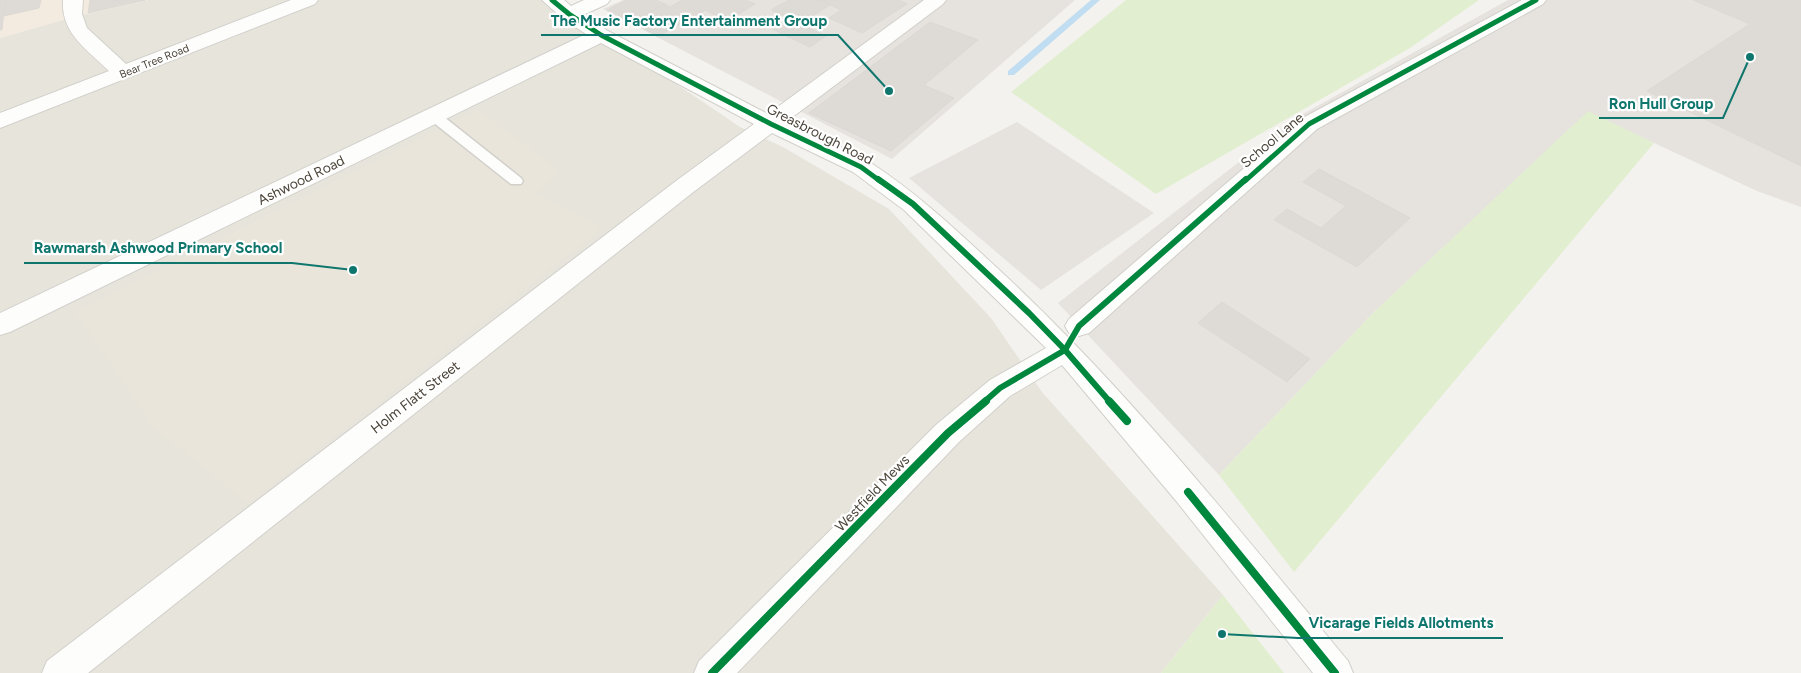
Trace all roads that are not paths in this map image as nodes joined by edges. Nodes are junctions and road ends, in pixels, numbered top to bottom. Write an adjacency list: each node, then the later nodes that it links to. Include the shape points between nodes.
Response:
1 (73, 0): 8 (street, via 72,14 78,30)
2 (308, 0): 8 (street, Bear Tree Road)
3 (600, 0): 6 (street)
4 (1536, 0): 14 (street, School Lane, via 1309,124)
5 (933, 1): 11 (street, Holm Flatt Street)
6 (560, 7): 7 (street, Greasbrough Road)
7 (601, 35): 9 (street, Ashwood Road); 11 (street, Greasbrough Road)
8 (124, 73): 10 (street, Bear Tree Road)
9 (434, 116): 12 (lane); 13 (street, Ashwood Road)
10 (0, 121)
11 (771, 124): 14 (street, Greasbrough Road, via 861,167 913,204 1029,313); 15 (street, Holm Flatt Street, via 676,193)
12 (516, 180)
13 (0, 325)
14 (1072, 338): 16 (street, Westfield Mews, via 1000,388 948,433); 17 (street, Greasbrough Road, via 1188,492)
15 (69, 670)
16 (712, 673)
17 (1335, 673)

